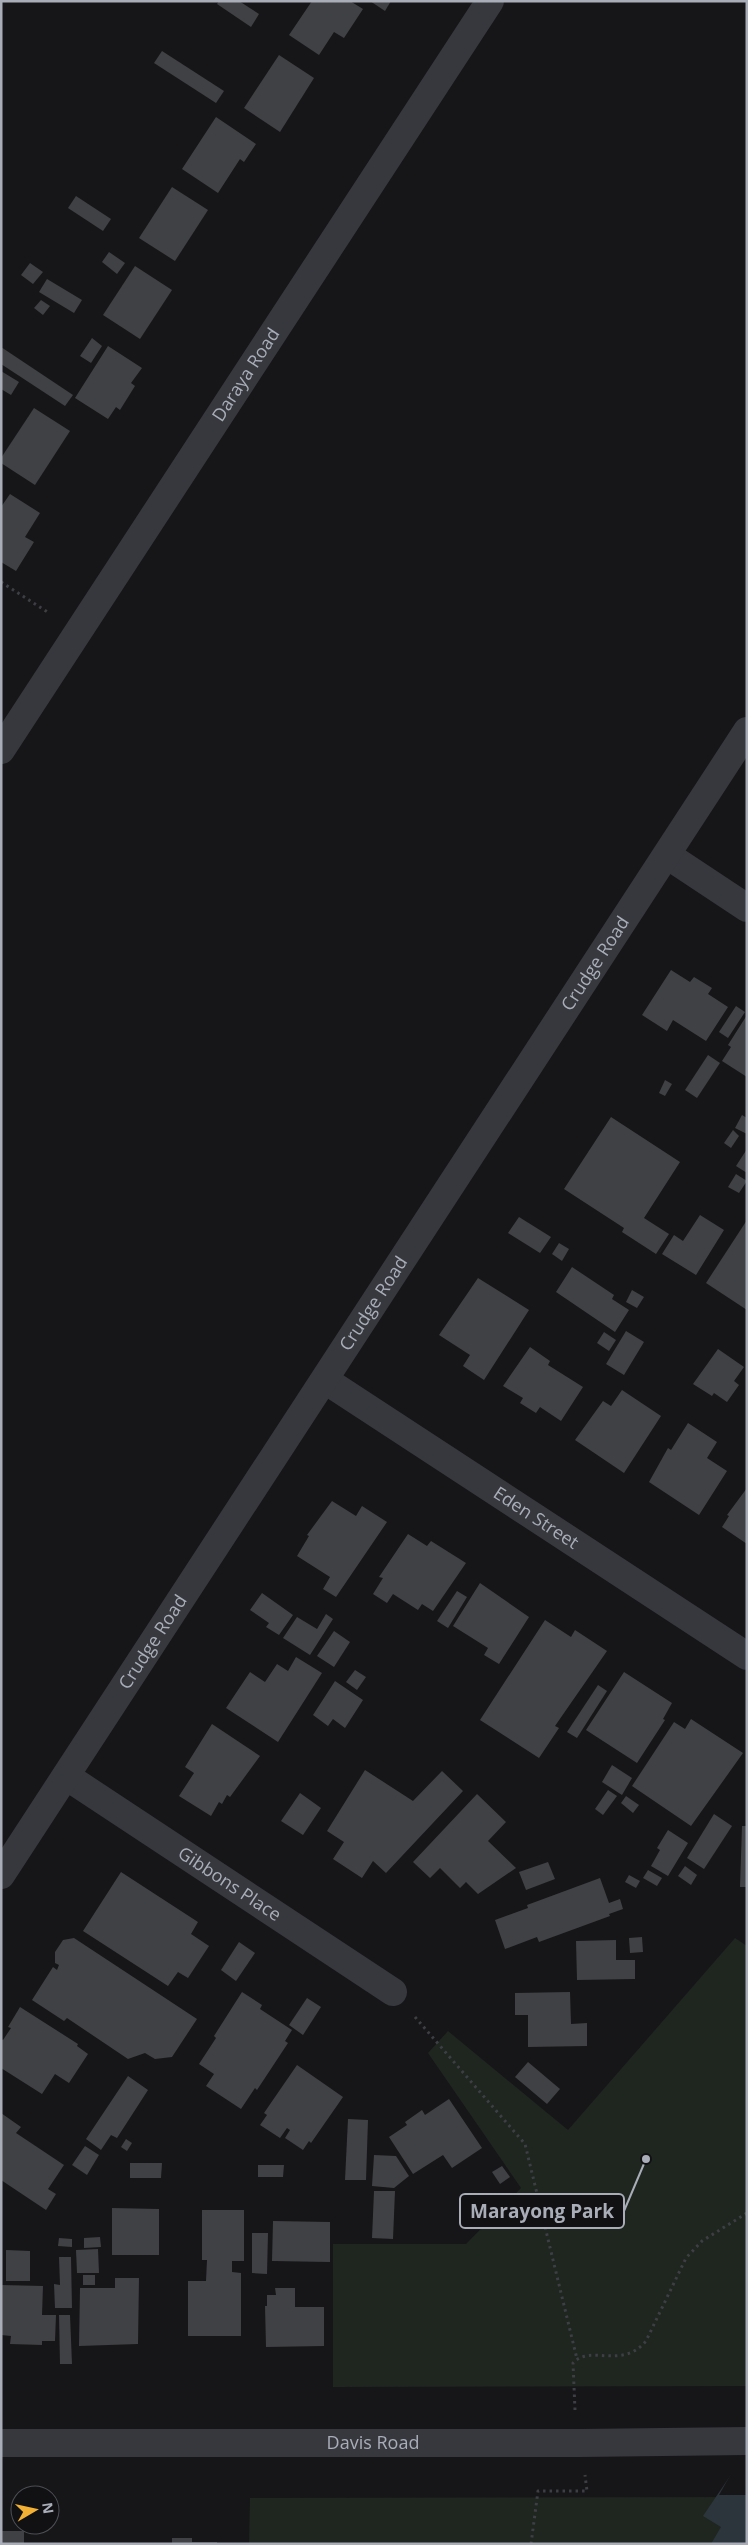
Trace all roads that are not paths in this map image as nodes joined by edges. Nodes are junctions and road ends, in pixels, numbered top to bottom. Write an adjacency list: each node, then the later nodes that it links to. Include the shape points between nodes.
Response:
1 (490, 1): 3 (street, Daraya Road)
2 (747, 731): 4 (street, Crudge Road)
3 (1, 750)
4 (667, 855): 5 (street); 6 (street, Crudge Road)
5 (747, 908)
6 (325, 1380): 7 (street, Eden Street); 8 (street, Crudge Road)
7 (747, 1656)
8 (66, 1776): 9 (street, Crudge Road); 10 (street, Gibbons Place)
9 (1, 1875)
10 (393, 1992)
11 (747, 2441): 12 (street, Davis Road)
12 (1, 2442)

